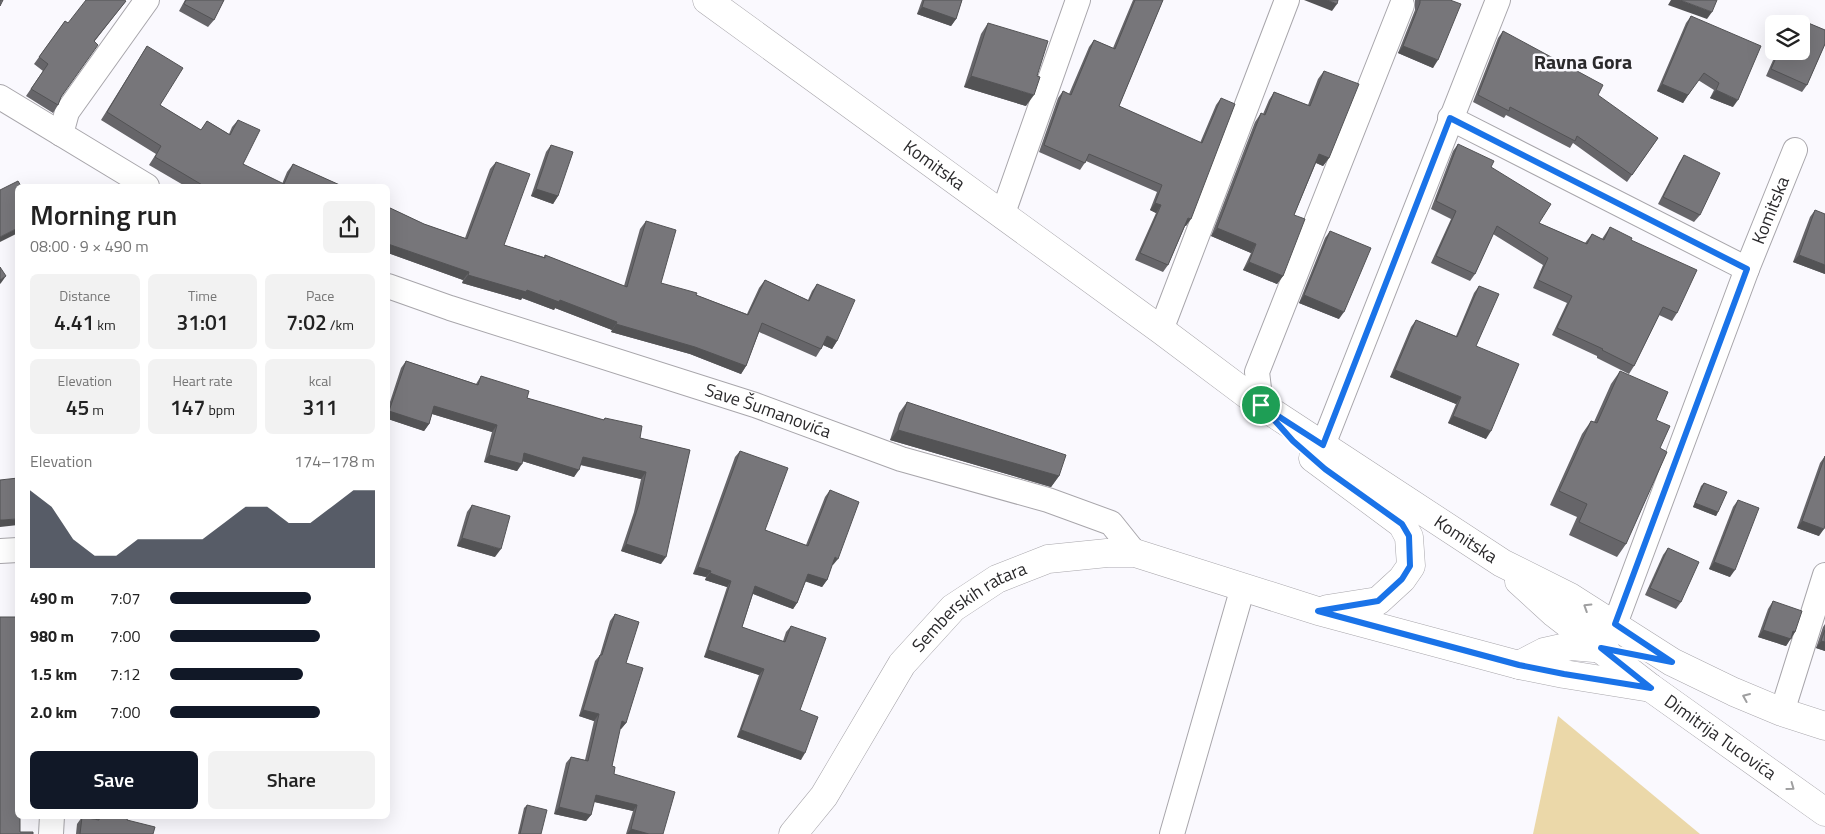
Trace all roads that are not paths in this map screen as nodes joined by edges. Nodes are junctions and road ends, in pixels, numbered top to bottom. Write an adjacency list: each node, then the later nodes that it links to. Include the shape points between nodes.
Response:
1 (147, 0): 9 (street, via 68,112)
2 (1078, 0): 12 (street)
3 (1287, 0): 15 (street)
4 (1498, 0): 8 (street)
5 (719, 4): 12 (main road, Komitska)
6 (1402, 6): 16 (street, via 1257,372)
7 (0, 97): 9 (street)
8 (1450, 118): 13 (street); 17 (street)
9 (61, 134): 11 (street)
10 (1795, 150): 13 (street, Komitska)
11 (145, 184)
12 (1002, 216): 15 (main road, Komitska)
13 (1747, 269): 25 (street, Komitska)
14 (390, 287): 20 (street, Save Šumanovića, via 755,405 902,459 1048,500 1111,522)
15 (1162, 330): 16 (main road, Komitska)
16 (1261, 405): 17 (main road, Komitska); 24 (main road, via 1293,441 1325,469 1402,524 1409,536 1410,566 1402,579 1378,601)
17 (1323, 445): 21 (main road, Komitska)
18 (0, 550): 19 (street)
19 (15, 550)
20 (1135, 553): 23 (main road, Semberskih ratara); 35 (main road, Semberskih ratara, via 1048,559 997,579 953,608 902,664 824,796)
21 (1502, 563): 25 (main road, Komitska, one-way to 21); 26 (main road, Dimitrija Tucovića, via 1534,596)
22 (1825, 575): 30 (street)
23 (1243, 587): 24 (main road, Semberskih ratara); 36 (street)
24 (1318, 611): 28 (main road, Semberskih ratara)
25 (1615, 624): 27 (main road, Komitska)
26 (1601, 648): 27 (main road); 28 (main road, via 1571,646 1544,652); 29 (main road, Dimitrija Tucovića)
27 (1672, 662): 30 (main road, Komitska, one-way to 27)
28 (1519, 665): 29 (main road, Semberskih ratara)
29 (1651, 688): 32 (main road, Dimitrija Tucovića, one-way to 32)
30 (1782, 712): 31 (main road, Komitska)
31 (1825, 726)
32 (1825, 812)
33 (52, 819): 34 (street)
34 (51, 834)
35 (793, 834)
36 (1172, 834)

